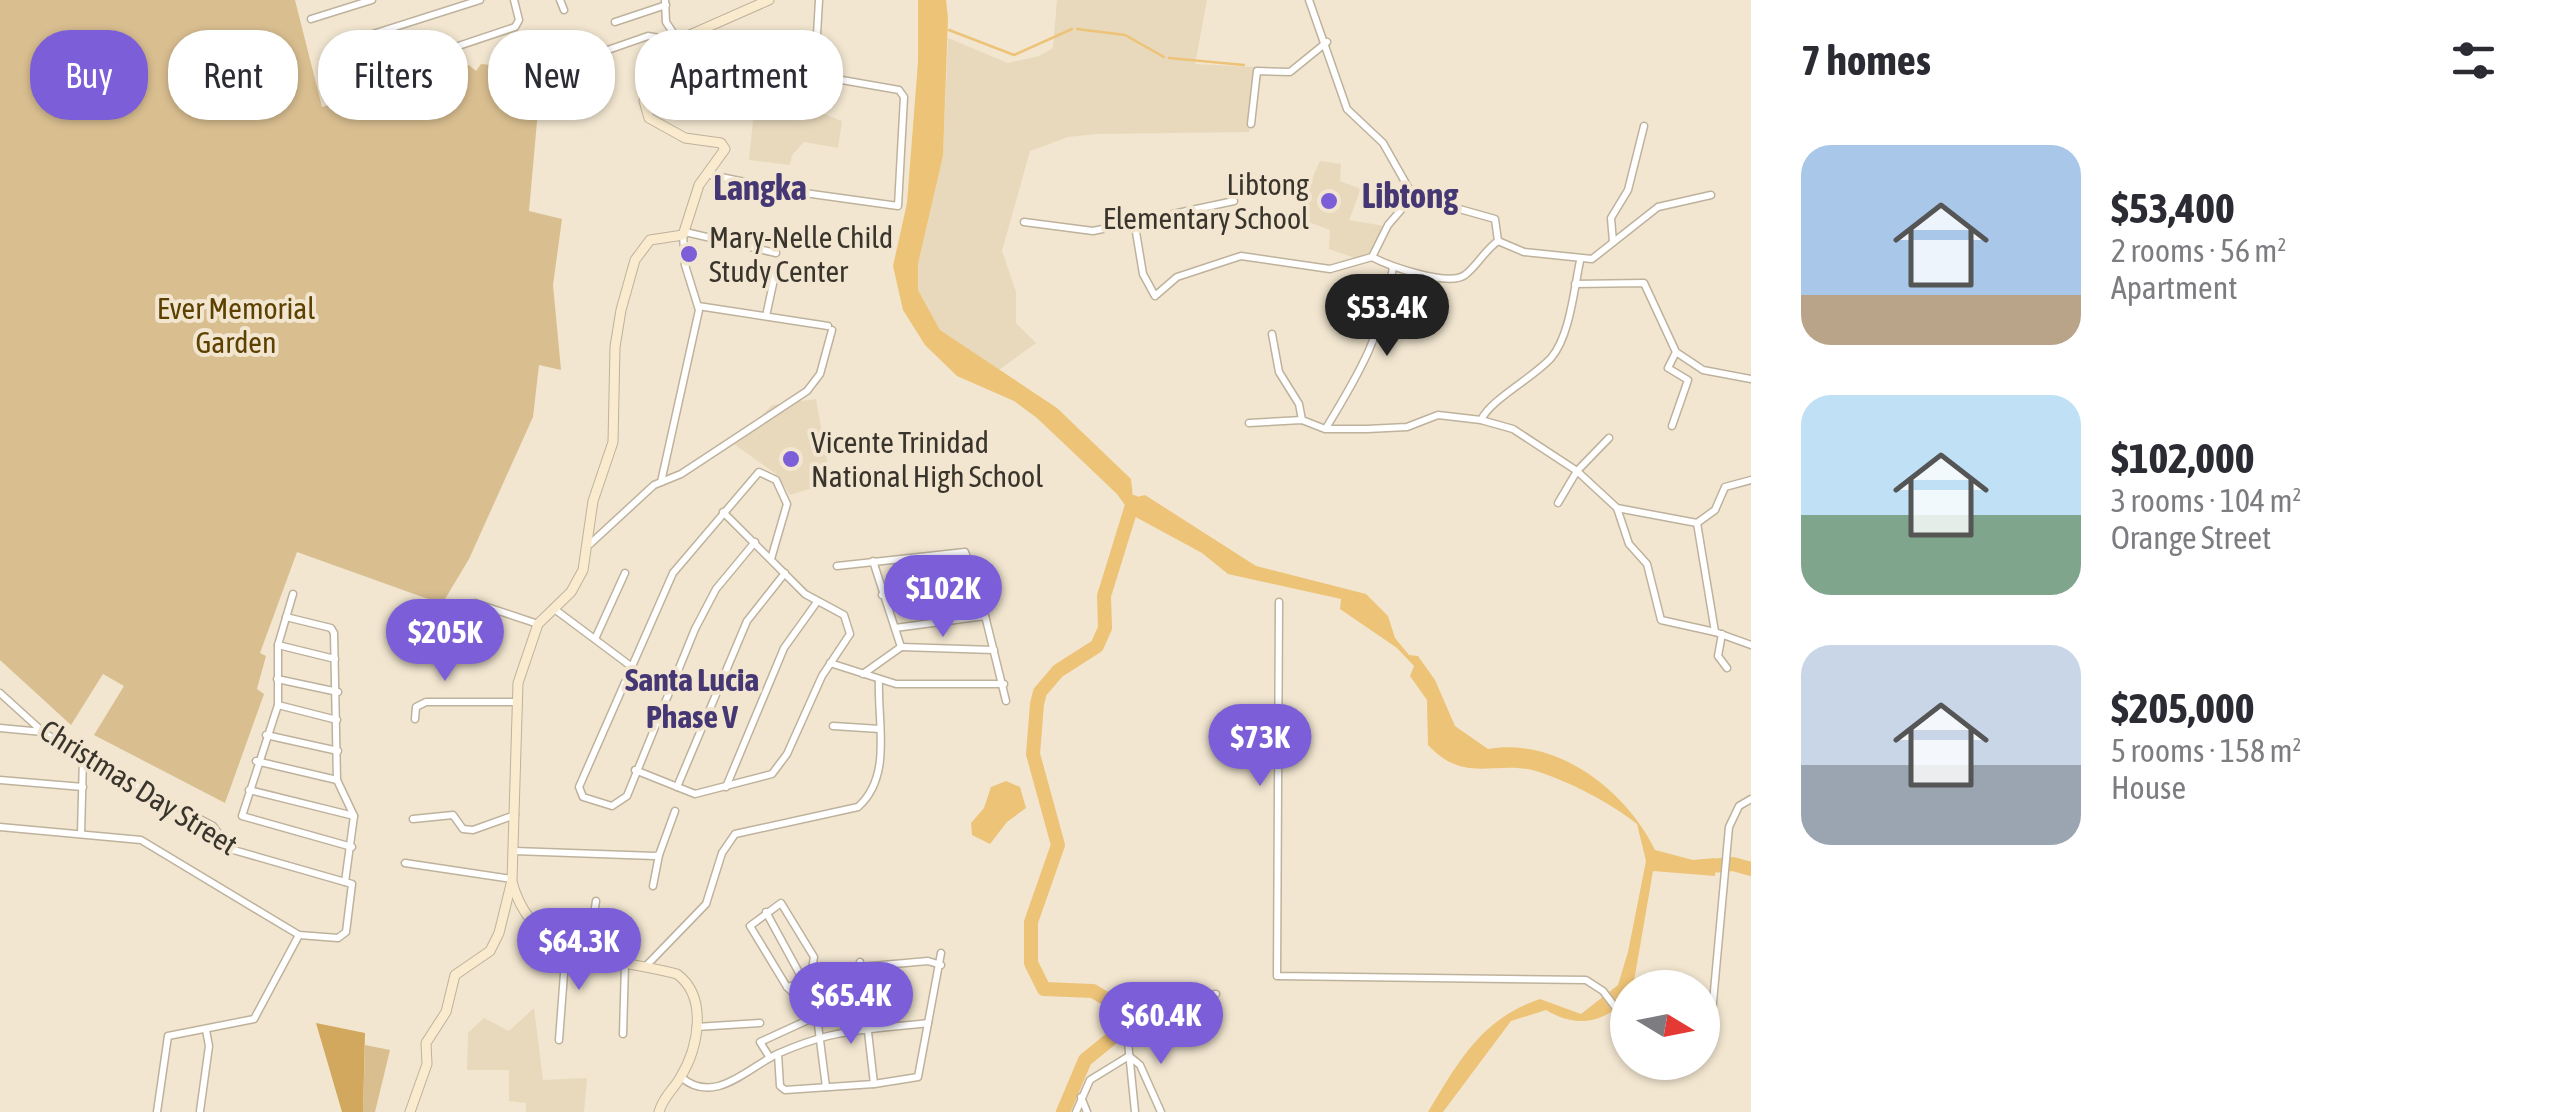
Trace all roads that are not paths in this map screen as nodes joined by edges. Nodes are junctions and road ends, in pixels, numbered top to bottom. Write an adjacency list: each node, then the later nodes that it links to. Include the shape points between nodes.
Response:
1 (372, 0): 10 (street)
2 (480, 0): 3 (street, via 331,49 338,80 345,84 516,27)
3 (514, 0)
4 (560, 0): 9 (street)
5 (769, 0): 13 (main road)
6 (818, 0): 18 (street, via 819,76 899,90 904,97 898,206)
7 (1309, 0): 14 (street)
8 (666, 2): 11 (street); 12 (street)
9 (564, 10)
10 (312, 18)
11 (615, 22)
12 (671, 30)
13 (700, 30)
14 (1327, 42): 16 (street, via 1290,72 1258,71); 20 (street, via 1345,105 1383,143)
15 (652, 120): 18 (main road, via 684,138 724,145)
16 (1251, 124)
17 (1644, 126): 26 (street, via 1628,190 1611,218)
18 (706, 174): 24 (main road)
19 (1710, 194): 26 (street, via 1658,207)
20 (1413, 196): 25 (street, via 1495,220); 28 (street)
21 (1234, 201): 22 (street)
22 (1134, 220): 23 (street, via 1093,231); 28 (street, via 1143,274 1155,296 1177,277 1241,256 1330,270)
23 (1024, 222)
24 (684, 234): 27 (street); 33 (street); 52 (main road, via 642,246 628,283 614,347 614,442 593,501)
25 (1498, 241): 29 (street); 30 (street, via 1454,280)
26 (1613, 242): 29 (street)
27 (776, 253)
28 (1372, 257): 30 (street)
29 (1580, 261): 32 (street)
30 (1393, 267): 42 (street, via 1388,308 1364,368)
31 (776, 270): 34 (street)
32 (1575, 284): 36 (street, via 1644,283); 39 (street, via 1554,354)
33 (698, 306): 34 (street); 46 (street)
34 (766, 316): 46 (street, via 830,328 820,374 807,392)
35 (1272, 334): 38 (street, via 1279,372)
36 (1676, 352): 37 (street, via 1703,370); 41 (street, via 1668,368 1688,380)
37 (1751, 379)
38 (1302, 420): 40 (street); 42 (street)
39 (1481, 420): 42 (street, via 1438,415 1407,428); 44 (street, via 1513,429)
40 (1249, 423)
41 (1672, 426)
42 (1325, 429)
43 (1609, 438): 44 (street)
44 (1577, 472): 47 (street); 48 (street)
45 (1751, 480): 50 (street, via 1725,488 1716,510)
46 (661, 482): 52 (street)
47 (1558, 503)
48 (1617, 508): 50 (street); 69 (street, via 1629,544 1647,564 1661,620)
49 (723, 512): 51 (street); 53 (street, via 753,476 765,472 776,480 787,504); 77 (street, via 673,573)
50 (1697, 523): 69 (street)
51 (755, 542): 53 (street); 98 (street, via 716,589)
52 (590, 544): 64 (main road, via 578,582)
53 (771, 558): 57 (street)
54 (872, 561): 55 (street); 58 (street, via 960,550); 60 (street)
55 (836, 566)
56 (625, 572): 70 (street)
57 (785, 574): 61 (street); 102 (street, via 747,621)
58 (977, 583): 60 (street); 65 (street)
59 (294, 594): 66 (street)
60 (882, 595): 68 (street)
61 (817, 602): 76 (street, via 851,626); 103 (street, via 784,648)
62 (1279, 602): 134 (street, via 1277,976 1586,980)
63 (475, 603): 67 (street)
64 (553, 608): 67 (main road); 70 (street)
65 (985, 616): 68 (street); 74 (street)
66 (286, 617): 72 (street); 75 (street, via 331,628)
67 (538, 624): 86 (main road)
68 (895, 628): 73 (street)
69 (1719, 633): 71 (street); 78 (street, via 1718,656)
70 (595, 639): 77 (street)
71 (1751, 645)
72 (278, 646): 75 (street); 80 (street)
73 (900, 647): 74 (street); 79 (street)
74 (995, 650): 82 (street)
75 (335, 659): 83 (street)
76 (830, 663): 79 (street); 103 (street, via 778,769)
77 (632, 667): 98 (street, via 580,792 619,804)
78 (1727, 668)
79 (863, 674): 81 (street)
80 (278, 679): 83 (street); 87 (street)
81 (879, 680): 82 (street); 92 (street)
82 (1004, 684): 85 (street)
83 (338, 692): 89 (street)
84 (0, 693): 93 (street, Christmas Day Street)
85 (1006, 701)
86 (517, 702): 88 (street, via 423,702); 107 (main road)
87 (278, 705): 89 (street); 94 (street)
88 (416, 719)
89 (337, 720): 95 (street)
90 (833, 726): 92 (street)
91 (0, 728): 93 (street)
92 (880, 729): 128 (street, via 877,782 868,798 858,807 735,834 722,852 706,904)
93 (44, 732): 96 (street, Christmas Day Street)
94 (266, 735): 95 (street); 97 (street)
95 (338, 751): 100 (street)
96 (83, 757): 101 (street); 117 (street, Christmas Day Street, via 214,826 230,849)
97 (256, 762): 100 (street); 104 (street)
98 (636, 770): 102 (street)
99 (0, 780): 101 (street)
100 (337, 780): 108 (street)
101 (82, 787): 111 (street)
102 (677, 787): 103 (street, via 695,794)
103 (726, 788)
104 (248, 790): 108 (street); 112 (street, via 244,818)
105 (1751, 799): 129 (street, via 1732,816)
106 (675, 811): 114 (street)
107 (516, 814): 109 (street, via 473,830 463,829 453,814); 113 (main road)
108 (354, 816): 112 (street)
109 (413, 819)
110 (0, 827): 111 (street)
111 (81, 834): 121 (street, via 146,842)
112 (352, 847): 117 (street)
113 (514, 851): 114 (street); 116 (main road)
114 (659, 855): 118 (street)
115 (404, 863): 116 (street)
116 (512, 879): 122 (main road, via 528,923); 153 (main road, via 496,944 454,975 446,1012 426,1043 427,1064)
117 (345, 882): 121 (street, via 354,890 343,937)
118 (653, 886)
119 (596, 901): 123 (street)
120 (766, 912): 130 (street); 131 (street, via 786,906 814,957); 132 (street, via 750,926)
121 (300, 935): 140 (street, via 254,1018)
122 (567, 946): 123 (main road); 144 (street)
123 (588, 953): 125 (main road)
124 (942, 953): 126 (street)
125 (624, 964): 128 (main road); 142 (street)
126 (941, 965): 127 (street); 138 (street)
127 (860, 966): 136 (street, via 835,972); 141 (street)
128 (645, 967): 139 (main road, via 688,982 699,1010)
129 (1716, 970)
130 (804, 980): 131 (street); 132 (street)
131 (813, 981): 135 (street)
132 (787, 987): 135 (street)
133 (1216, 994): 146 (street, via 1134,1015)
134 (1610, 1000)
135 (806, 1006): 136 (street)
136 (814, 1019): 143 (street); 145 (street, via 760,1042)
137 (760, 1023): 139 (street)
138 (928, 1023): 141 (street); 148 (street, via 918,1077)
139 (696, 1027): 147 (main road)
140 (206, 1030): 151 (street); 152 (street, via 168,1036)
141 (868, 1031): 143 (street); 148 (street)
142 (624, 1034)
143 (822, 1038): 145 (street); 149 (street)
144 (559, 1040)
145 (774, 1056): 147 (street, via 744,1079 708,1087); 149 (street, via 782,1089)
146 (1129, 1056): 150 (street, via 1096,1075); 157 (street); 158 (street, via 1140,1065)
147 (681, 1077): 154 (main road)
148 (874, 1084): 149 (street)
149 (826, 1086)
150 (1080, 1096): 155 (street); 156 (street)
151 (200, 1110)
152 (157, 1112)
153 (410, 1112)
154 (659, 1112)
155 (1076, 1112)
156 (1087, 1112)
157 (1135, 1112)
158 (1161, 1112)

